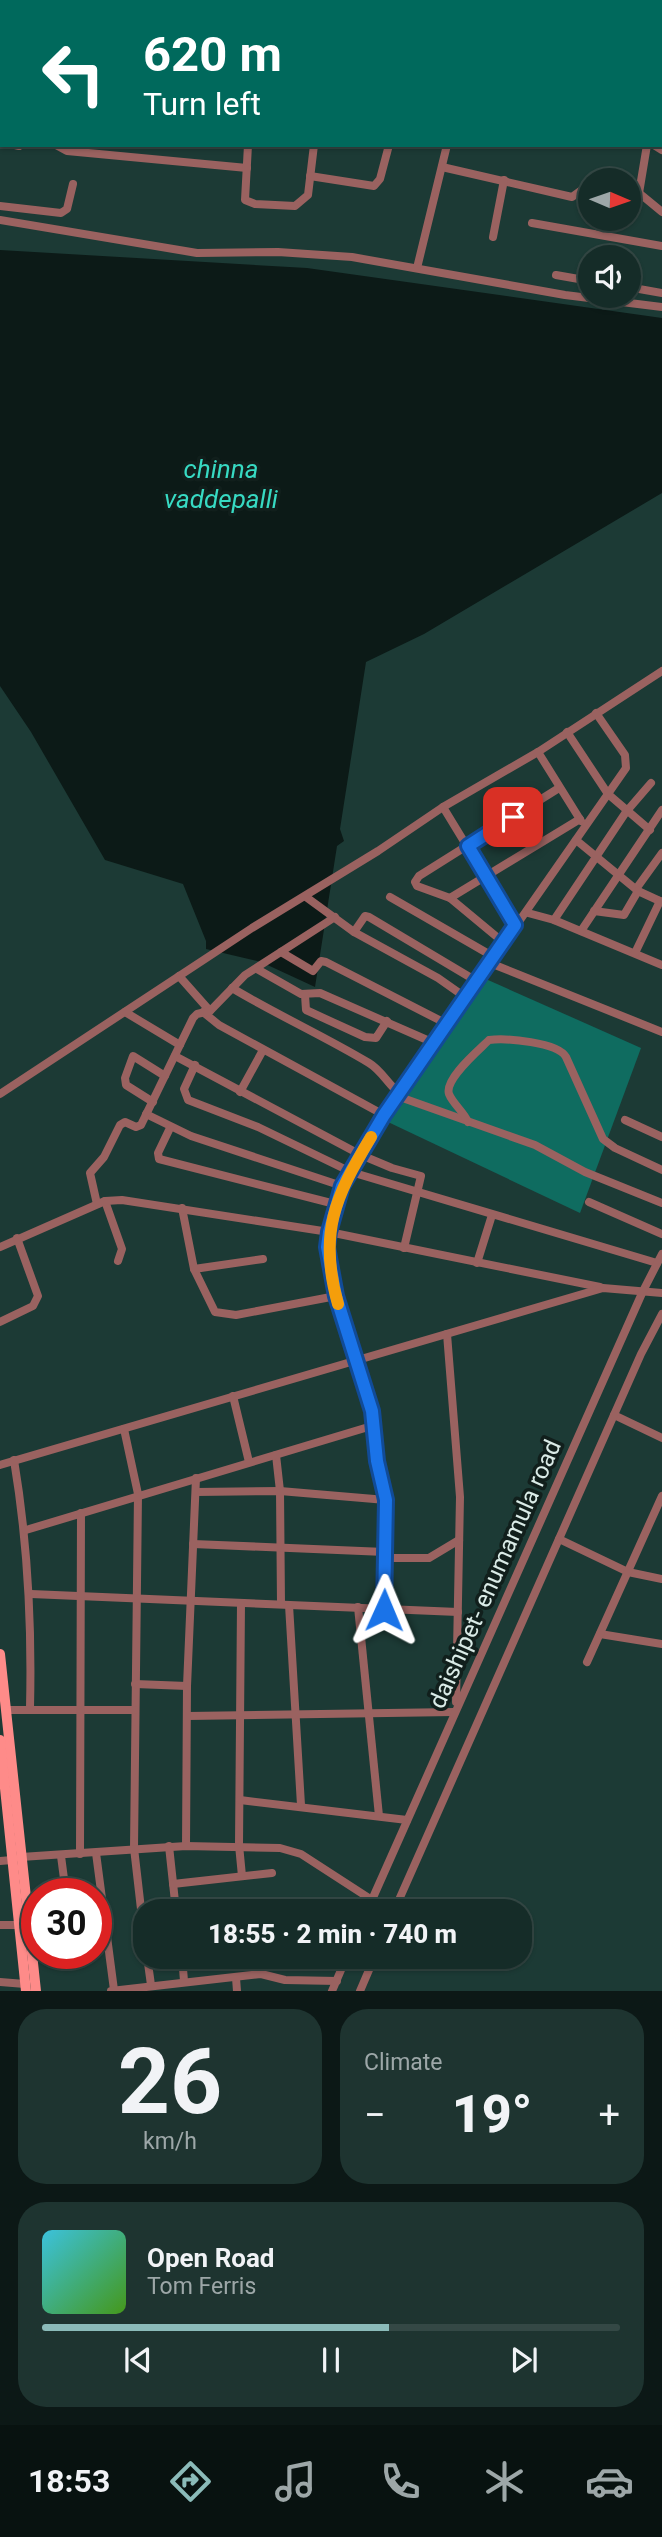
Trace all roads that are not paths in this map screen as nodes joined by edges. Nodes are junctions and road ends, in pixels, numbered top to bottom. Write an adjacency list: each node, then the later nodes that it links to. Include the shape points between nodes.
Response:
1 (60, 147): 7 (street)
2 (248, 147): 7 (street)
3 (314, 147): 9 (street)
4 (388, 147): 9 (street, via 374,186)
5 (447, 147): 8 (street)
6 (647, 147): 11 (street)
7 (247, 167): 9 (street, via 243,197 254,205 300,204 308,195)
8 (442, 167): 10 (street); 21 (street)
9 (310, 176)
10 (504, 180): 13 (street, via 572,197); 19 (street)
11 (641, 181)
12 (73, 184): 15 (street, via 67,209 61,213)
13 (578, 193)
14 (641, 195): 16 (street)
15 (0, 206)
16 (662, 212)
17 (0, 220): 21 (street, via 197,253 314,254)
18 (532, 223): 20 (street)
19 (493, 237)
20 (662, 246)
21 (417, 268): 26 (street, via 565,296)
22 (556, 275): 23 (street)
23 (578, 279)
24 (641, 289): 25 (street)
25 (662, 293)
26 (662, 307)
27 (662, 671): 28 (street)
28 (596, 713): 29 (street); 33 (street, via 627,762)
29 (567, 732): 30 (street); 33 (street)
30 (538, 752): 32 (street); 34 (street)
31 (651, 783): 36 (street)
32 (559, 788): 37 (street); 40 (street)
33 (608, 794): 36 (street); 37 (street)
34 (443, 807): 40 (street); 46 (street)
35 (662, 810): 38 (street)
36 (626, 812): 38 (street); 42 (street)
37 (582, 823): 39 (street); 44 (street)
38 (650, 830): 43 (street)
39 (576, 839): 42 (street); 51 (street)
40 (468, 846): 44 (street); 48 (street, via 416,878 417,886)
41 (662, 853): 45 (street)
42 (596, 855): 43 (street); 53 (street)
43 (618, 873): 45 (street); 50 (street)
44 (486, 878): 48 (street); 54 (street)
45 (637, 890): 49 (street); 50 (street, via 624,915)
46 (306, 897): 52 (street); 63 (street)
47 (390, 897): 60 (street)
48 (450, 898): 57 (street)
49 (661, 902): 59 (street)
50 (594, 911): 55 (street)
51 (528, 912): 53 (street); 54 (street)
52 (335, 917): 56 (street); 58 (street)
53 (554, 920): 55 (street)
54 (515, 925): 57 (street)
55 (581, 931): 59 (street)
56 (354, 932): 64 (street, via 365,916 369,917); 67 (street)
57 (503, 942): 60 (street)
58 (281, 953): 62 (street); 71 (street, via 311,971 326,962)
59 (635, 953): 61 (street)
60 (492, 960): 64 (street); 72 (street)
61 (662, 965)
62 (257, 969): 65 (street); 66 (street)
63 (179, 976): 68 (street); 69 (street)
64 (478, 982): 67 (street)
65 (232, 988): 69 (street); 81 (street, via 370,1063)
66 (305, 995): 70 (street, via 320,993); 70 (street, via 303,1004 310,1013 370,1039 376,1038)
67 (465, 997): 71 (street)
68 (125, 1012): 74 (street); 80 (street)
69 (206, 1012): 74 (street, via 193,1018); 75 (street)
70 (387, 1021): 73 (street)
71 (447, 1024): 73 (street)
72 (662, 1032)
73 (434, 1043): 81 (street)
74 (180, 1045): 76 (street)
75 (263, 1050): 79 (street); 84 (street)
76 (175, 1056): 77 (street); 78 (street)
77 (194, 1065): 79 (street); 91 (street, via 184,1089 188,1100 258,1127)
78 (165, 1076): 82 (street); 82 (street, via 133,1056 126,1085)
79 (240, 1092): 89 (street)
80 (0, 1094)
81 (398, 1095): 84 (street); 86 (street)
82 (153, 1102): 83 (street)
83 (146, 1114): 87 (street); 94 (street, via 139,1126 120,1125 90,1173)
84 (384, 1115): 89 (street)
85 (625, 1120): 88 (street)
86 (468, 1122): 90 (street, via 448,1093 449,1085 489,1040 558,1048 603,1139); 96 (street, via 535,1145 585,1172)
87 (170, 1128): 92 (street); 97 (street, via 159,1159)
88 (662, 1137)
89 (360, 1154): 91 (street); 93 (street, via 419,1174)
90 (662, 1170)
91 (351, 1172): 92 (street); 93 (street)
92 (342, 1186): 97 (street)
93 (419, 1192): 99 (street); 104 (street)
94 (101, 1202): 98 (street); 102 (street); 107 (street, via 121,1249)
95 (589, 1202): 101 (street)
96 (662, 1203)
97 (335, 1204): 100 (street)
98 (181, 1208): 100 (street); 110 (street)
99 (492, 1214): 108 (street); 109 (street)
100 (329, 1232): 104 (street); 114 (street, via 327,1247)
101 (662, 1234)
102 (17, 1238): 103 (street); 116 (street, via 38,1296 33,1306)
103 (0, 1247)
104 (404, 1248): 108 (street)
105 (662, 1254): 109 (street, daishipet- enumamula road)
106 (263, 1259): 110 (street)
107 (118, 1261)
108 (477, 1263): 111 (street)
109 (657, 1263): 112 (street, daishipet- enumamula road)
110 (194, 1269): 114 (street, via 210,1306 221,1315)
111 (603, 1288): 112 (street); 118 (street)
112 (643, 1291): 113 (street); 164 (street, daishipet- enumamula road)
113 (662, 1293)
114 (336, 1296): 119 (street)
115 (662, 1314): 117 (street)
116 (0, 1322)
117 (658, 1329): 121 (street)
118 (447, 1334): 119 (street); 139 (street, via 455,1406)
119 (354, 1361): 120 (street); 122 (street)
120 (233, 1396): 123 (street); 127 (street)
121 (614, 1415): 124 (street); 138 (street)
122 (375, 1425): 125 (street); 134 (street)
123 (124, 1429): 126 (street); 132 (street)
124 (662, 1438)
125 (276, 1455): 127 (street); 130 (street)
126 (14, 1460): 128 (street); 137 (street)
127 (250, 1462): 129 (street)
128 (0, 1465)
129 (196, 1478): 131 (street); 132 (street)
130 (281, 1491): 131 (street); 134 (street); 141 (street)
131 (196, 1492): 140 (street)
132 (138, 1494): 136 (street); 147 (street)
133 (662, 1496): 135 (street)
134 (386, 1500): 142 (street)
135 (659, 1508): 143 (street)
136 (81, 1514): 137 (street); 146 (street)
137 (26, 1530): 145 (street)
138 (559, 1539): 143 (street); 192 (street)
139 (459, 1540): 142 (street, via 429,1558); 153 (street)
140 (193, 1544): 141 (street); 148 (street)
141 (281, 1549): 142 (street); 150 (street)
142 (385, 1555): 152 (street)
143 (628, 1572): 144 (street); 154 (street)
144 (662, 1579)
145 (31, 1594): 146 (street); 160 (street)
146 (82, 1597): 147 (street); 161 (street)
147 (138, 1599): 148 (street); 158 (street)
148 (191, 1600): 149 (street); 159 (street)
149 (241, 1603): 150 (street); 166 (street)
150 (285, 1605): 151 (street); 167 (street)
151 (358, 1607): 152 (street); 165 (street)
152 (384, 1610): 153 (street)
153 (458, 1612): 164 (street)
154 (600, 1634): 155 (street); 157 (street)
155 (662, 1644)
156 (0, 1654): 162 (main road)
157 (587, 1662)
158 (135, 1684): 159 (street); 163 (street)
159 (187, 1686): 168 (street)
160 (30, 1708): 161 (street); 162 (street)
161 (80, 1709): 163 (street); 179 (street)
162 (6, 1710): 181 (main road)
163 (134, 1710): 177 (street)
164 (455, 1710): 165 (street); 173 (street, daishipet- enumamula road)
165 (371, 1714): 167 (street); 172 (street)
166 (242, 1715): 167 (street); 168 (street); 170 (street)
167 (297, 1715): 171 (street)
168 (188, 1716): 176 (street)
169 (0, 1740): 181 (main road)
170 (240, 1800): 171 (street); 174 (street)
171 (301, 1805): 172 (street)
172 (379, 1816): 173 (street)
173 (407, 1820): 191 (street, daishipet- enumamula road)
174 (239, 1845): 176 (street); 184 (street); 190 (street, via 295,1851)
175 (169, 1846): 176 (street); 177 (street); 187 (street)
176 (186, 1846)
177 (134, 1848): 178 (street); 188 (street)
178 (96, 1853): 179 (street); 207 (street)
179 (80, 1854): 180 (street)
180 (61, 1856): 181 (street); 186 (street)
181 (17, 1858): 182 (street); 185 (main road); 194 (main road)
182 (0, 1861)
183 (272, 1874): 184 (street)
184 (242, 1876): 187 (street)
185 (22, 1878)
186 (64, 1878)
187 (173, 1884): 189 (street)
188 (140, 1899)
189 (175, 1899)
190 (370, 1899)
191 (372, 1899)
192 (399, 1899)
193 (0, 1924): 194 (street)
194 (18, 1925): 205 (main road)
195 (35, 1969): 206 (main road)
196 (148, 1969): 204 (street)
197 (183, 1969): 201 (street)
198 (342, 1969): 202 (street)
199 (369, 1969): 210 (street)
200 (236, 1978): 201 (street); 202 (street, via 267,1974 285,1980); 208 (street)
201 (184, 1981): 204 (street)
202 (337, 1981): 209 (street)
203 (0, 1982): 205 (street)
204 (150, 1985): 207 (street)
205 (26, 1987)
206 (36, 1991)
207 (112, 1991)
208 (237, 1991)
209 (332, 1991)
210 (360, 1991)

